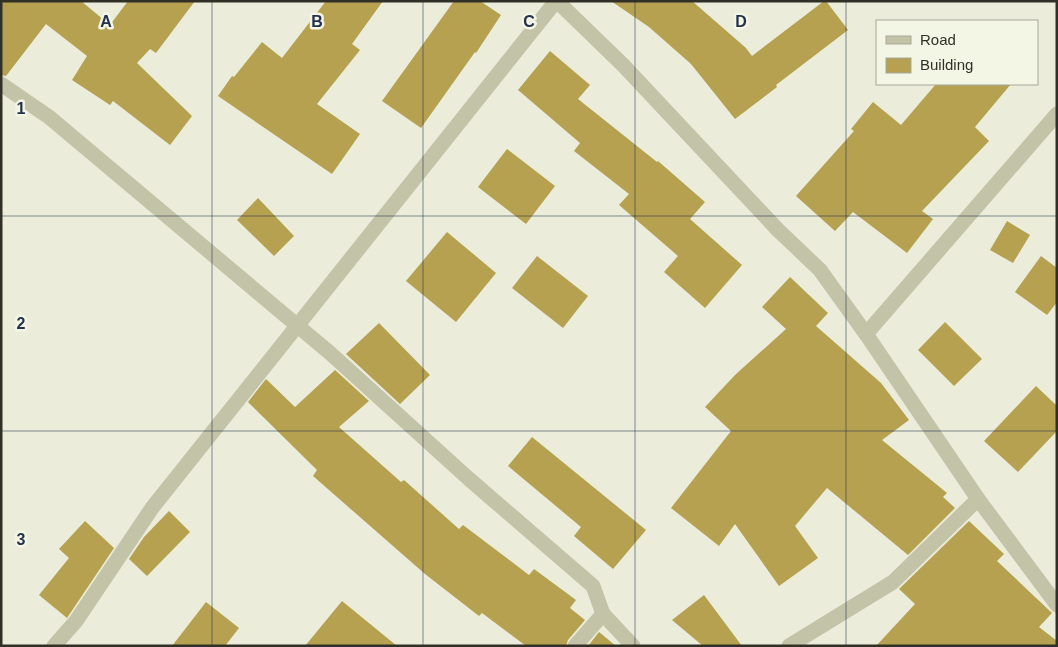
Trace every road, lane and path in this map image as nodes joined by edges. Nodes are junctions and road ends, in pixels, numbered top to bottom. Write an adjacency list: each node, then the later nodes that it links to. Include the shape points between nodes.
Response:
1 (556, 1): 4 (street); 5 (street, via 820,270)
2 (1, 84): 4 (street, via 49,117)
3 (1057, 114): 5 (street)
4 (298, 326): 8 (street, via 593,586); 9 (street, via 152,508 76,622)
5 (866, 334): 6 (street)
6 (978, 499): 7 (street); 12 (street, via 893,582)
7 (1057, 605)
8 (603, 614): 10 (street); 11 (street)
9 (54, 646)
10 (575, 646)
11 (633, 646)
12 (789, 646)

